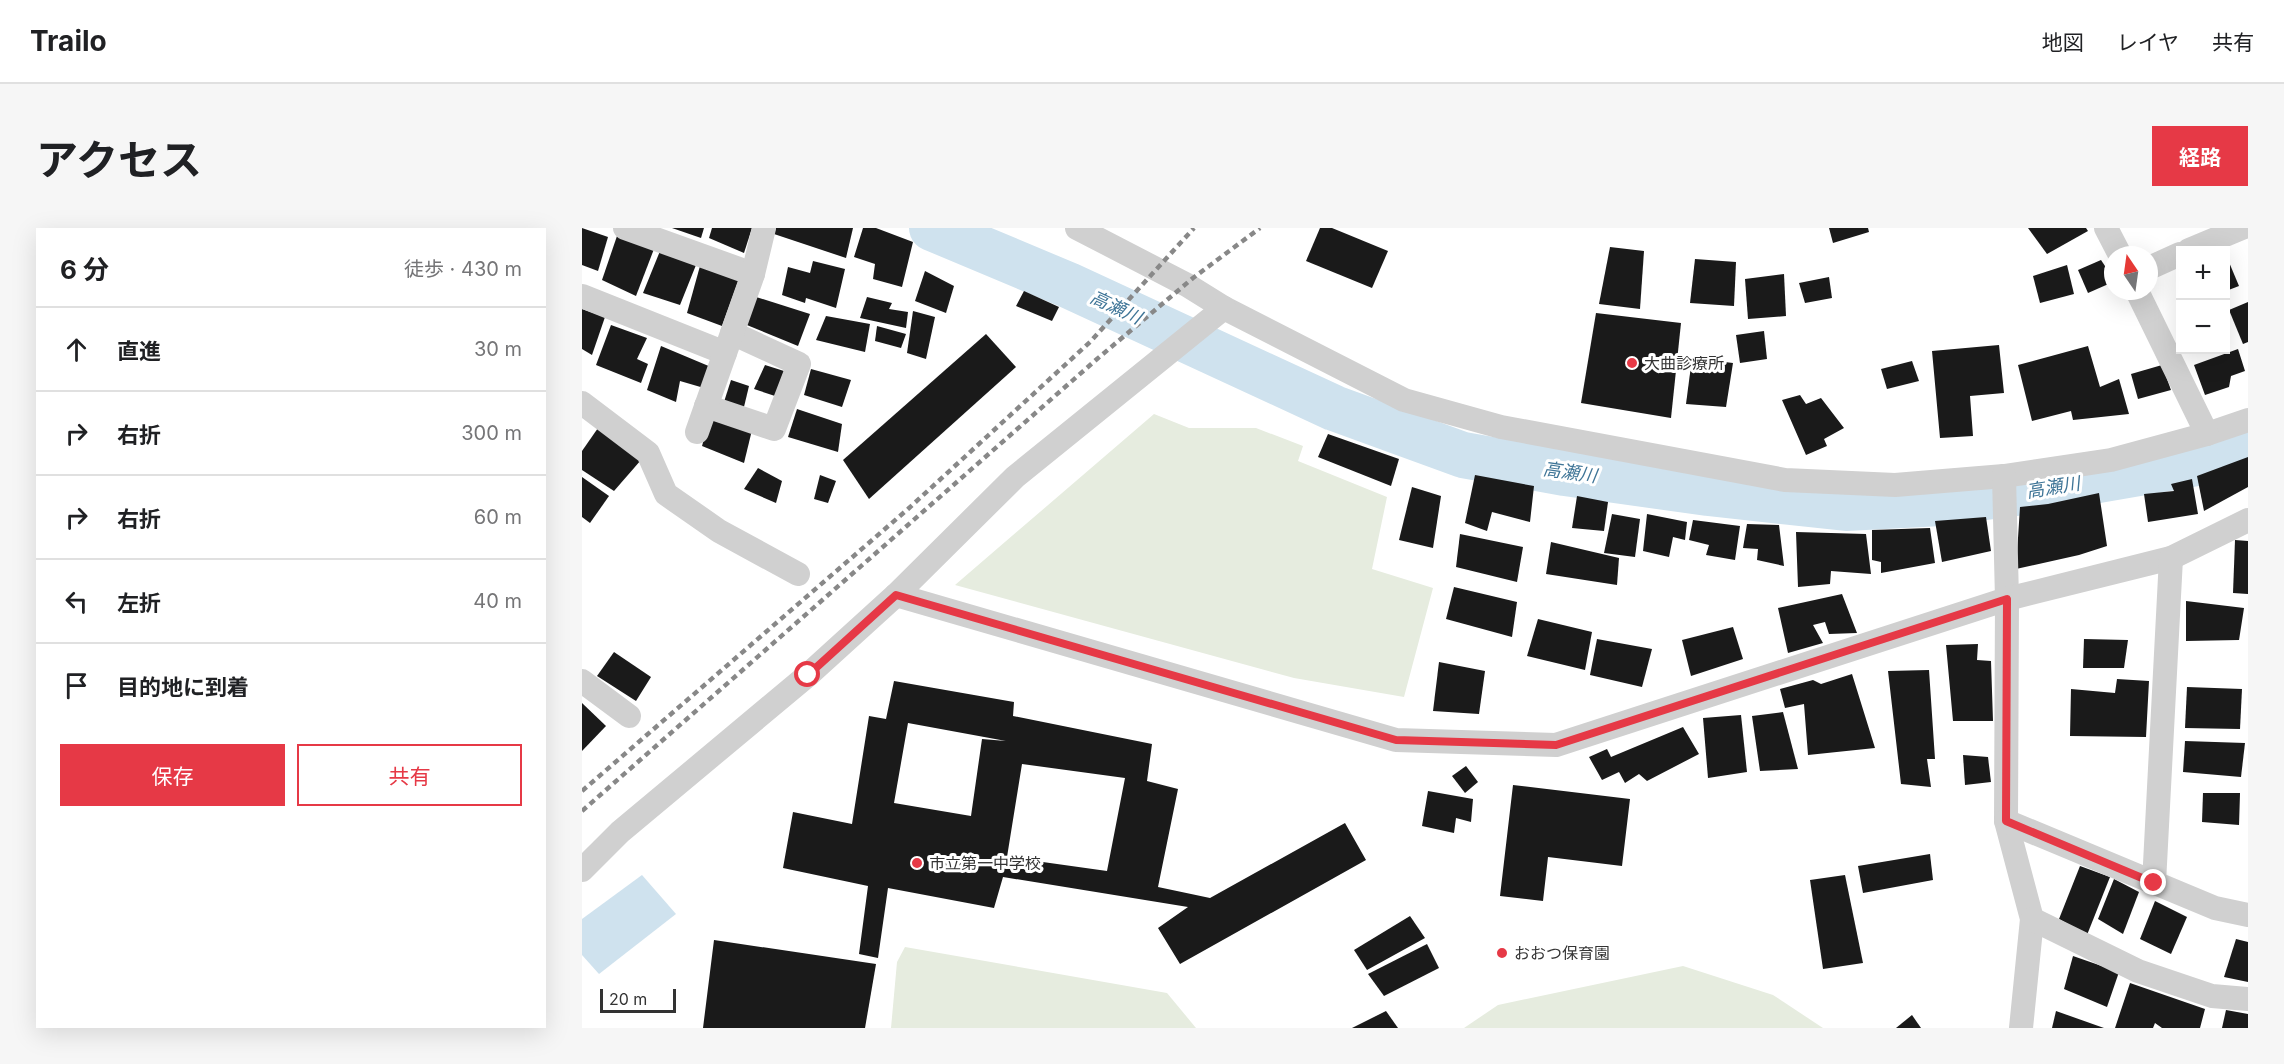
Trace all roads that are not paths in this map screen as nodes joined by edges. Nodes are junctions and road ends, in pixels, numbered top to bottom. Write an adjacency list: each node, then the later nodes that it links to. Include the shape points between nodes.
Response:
1 (626, 228): 10 (street)
2 (764, 228): 10 (street)
3 (1077, 228): 13 (street, via 1168,274)
4 (2106, 228): 6 (street)
5 (2242, 228): 7 (street)
6 (2115, 246)
7 (2199, 246)
8 (2176, 256): 9 (street)
9 (2158, 264)
10 (753, 274): 14 (street)
11 (582, 296): 14 (street)
12 (2141, 300): 19 (street)
13 (1224, 308): 20 (street, via 1404,400 1501,427 1785,480 1895,486); 24 (street, via 1015,477)
14 (728, 343): 16 (street); 16 (street, via 799,364 774,429)
15 (582, 403): 23 (street, via 648,453 666,494 719,531)
16 (706, 406): 18 (street)
17 (2248, 420): 19 (street)
18 (697, 432)
19 (2207, 434): 20 (street, via 2110,460)
20 (2004, 476): 25 (street)
21 (2248, 520): 22 (street)
22 (2171, 558): 25 (street); 30 (street)
23 (798, 574)
24 (896, 595): 25 (street, via 1396,740 1556,745); 29 (street, via 808,675 620,832)
25 (2007, 599): 28 (street)
26 (582, 681): 27 (street)
27 (629, 716)
28 (2006, 821): 30 (street); 32 (street)
29 (582, 870)
30 (2154, 883): 31 (street, via 2216,908)
31 (2248, 915)
32 (2032, 919): 33 (street, via 2138,971 2212,996); 34 (street)
33 (2248, 999)
34 (2020, 1028)

